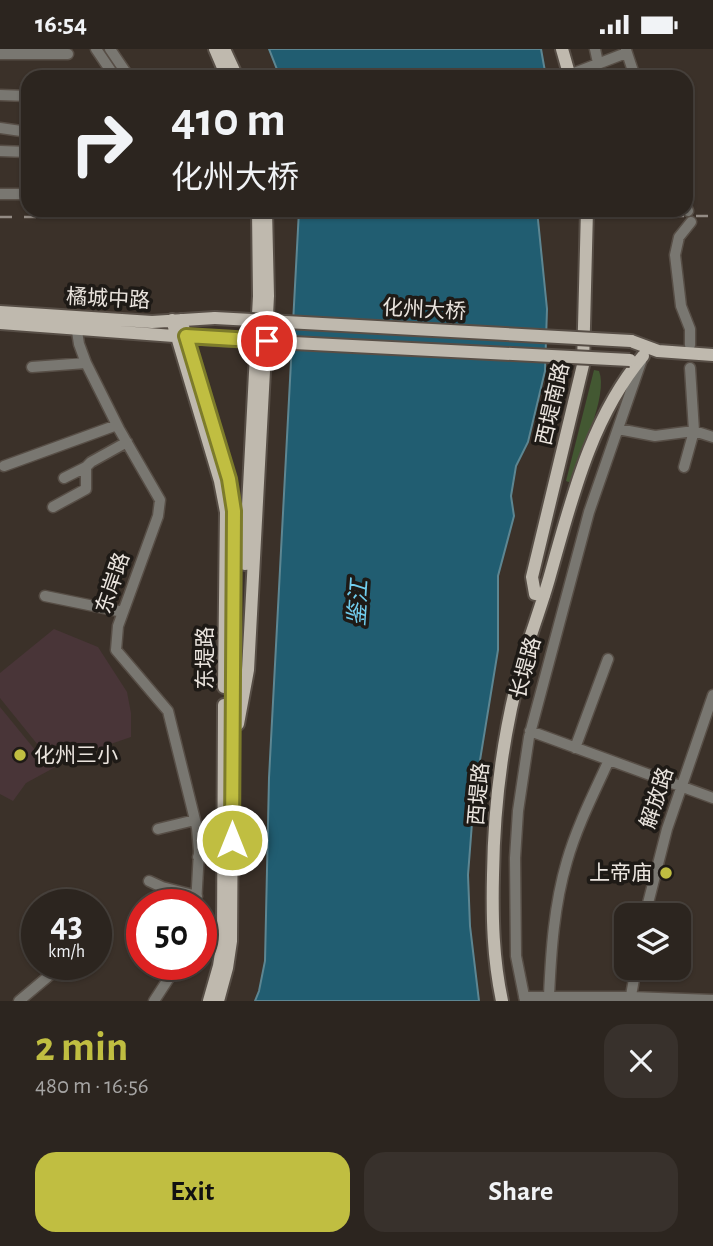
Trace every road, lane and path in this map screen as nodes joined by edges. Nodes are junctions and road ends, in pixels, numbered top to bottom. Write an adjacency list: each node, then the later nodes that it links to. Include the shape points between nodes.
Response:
1 (96, 49): 11 (street)
2 (110, 49): 12 (street)
3 (215, 49): 13 (main road)
4 (224, 49): 14 (main road)
5 (562, 49): 15 (main road)
6 (595, 49): 10 (street)
7 (628, 51): 10 (street); 17 (street)
8 (0, 54): 9 (street)
9 (68, 54)
10 (598, 63): 16 (street)
11 (110, 70)
12 (124, 70)
13 (224, 70)
14 (234, 70)
15 (567, 70)
16 (582, 70)
17 (633, 70)
18 (0, 96): 19 (street)
19 (21, 96)
20 (0, 128): 21 (street)
21 (21, 131)
22 (0, 151): 23 (street)
23 (21, 152)
24 (0, 194): 25 (street)
25 (21, 194)
26 (258, 217): 54 (main road, via 260,282)
27 (267, 217): 56 (main road, via 268,296)
28 (587, 217): 59 (main road, 西堤南路, via 583,365 532,577 535,594)
29 (686, 217): 37 (street, via 675,255)
30 (0, 312): 34 (main road, 橘城中路)
31 (215, 318): 32 (main road, 橘城中路); 38 (main road, 化州大桥, bridge, via 631,341)
32 (177, 320): 34 (main road, 橘城中路); 35 (main road, 东堤路)
33 (0, 323): 34 (main road, 橘城中路)
34 (76, 323): 35 (main road, 橘城中路); 41 (street, 东岸路)
35 (181, 336): 36 (main road, 橘城中路); 53 (main road, 东堤路); 57 (main road, 东堤路, via 220,481)
36 (214, 338): 40 (main road, 化州大桥, bridge)
37 (690, 345)
38 (659, 351): 39 (main road); 40 (main road)
39 (713, 355)
40 (636, 358): 45 (street, 长堤路, via 636,380); 59 (main road, 西堤路, via 590,448)
41 (86, 363): 42 (street); 44 (street, 东岸路)
42 (32, 367)
43 (690, 369): 46 (street)
44 (117, 425): 48 (street, 东岸路); 49 (street)
45 (618, 429): 46 (street, via 655,436); 63 (street, 长堤路, via 576,557)
46 (694, 431): 47 (street); 51 (street)
47 (713, 437)
48 (127, 442): 50 (street); 60 (street, 东岸路, via 160,505)
49 (4, 466)
50 (86, 467): 52 (street); 55 (street, via 86,489)
51 (684, 467)
52 (64, 478)
53 (230, 490): 54 (main road); 57 (main road, 东堤路, via 236,530)
54 (248, 490): 56 (main road)
55 (53, 507)
56 (250, 561): 57 (main road); 65 (main road, via 248,670)
57 (230, 574): 65 (main road, 东堤路); 72 (main road, 东堤路)
58 (44, 596): 60 (street)
59 (544, 596): 88 (main road, 西堤路, via 523,661 497,784 492,932)
60 (123, 612): 69 (street, 东岸路, via 117,650 168,711)
61 (608, 659): 64 (street)
62 (713, 695): 67 (street, 解放路)
63 (530, 731): 64 (street); 81 (street, 长堤路, via 515,858 516,956)
64 (575, 748): 66 (street)
65 (232, 756): 87 (main road, 东堤路, via 231,941)
66 (609, 760): 67 (street); 80 (street, via 563,875)
67 (680, 786): 68 (street); 76 (street, 解放路)
68 (713, 797)
69 (195, 820): 70 (street); 71 (street, 东岸路)
70 (158, 829)
71 (198, 857): 72 (street); 75 (street, 东岸路)
72 (223, 858): 86 (main road, 东堤路, via 223,940)
73 (149, 881): 74 (street)
74 (167, 889)
75 (197, 889)
76 (648, 903)
77 (44, 980): 84 (street)
78 (167, 980): 85 (street)
79 (634, 980): 82 (street)
80 (549, 996): 81 (street); 82 (street)
81 (524, 999)
82 (631, 999): 83 (street)
83 (713, 1000)
84 (19, 1001)
85 (153, 1001)
86 (209, 1001)
87 (218, 1001)
88 (502, 1001)

